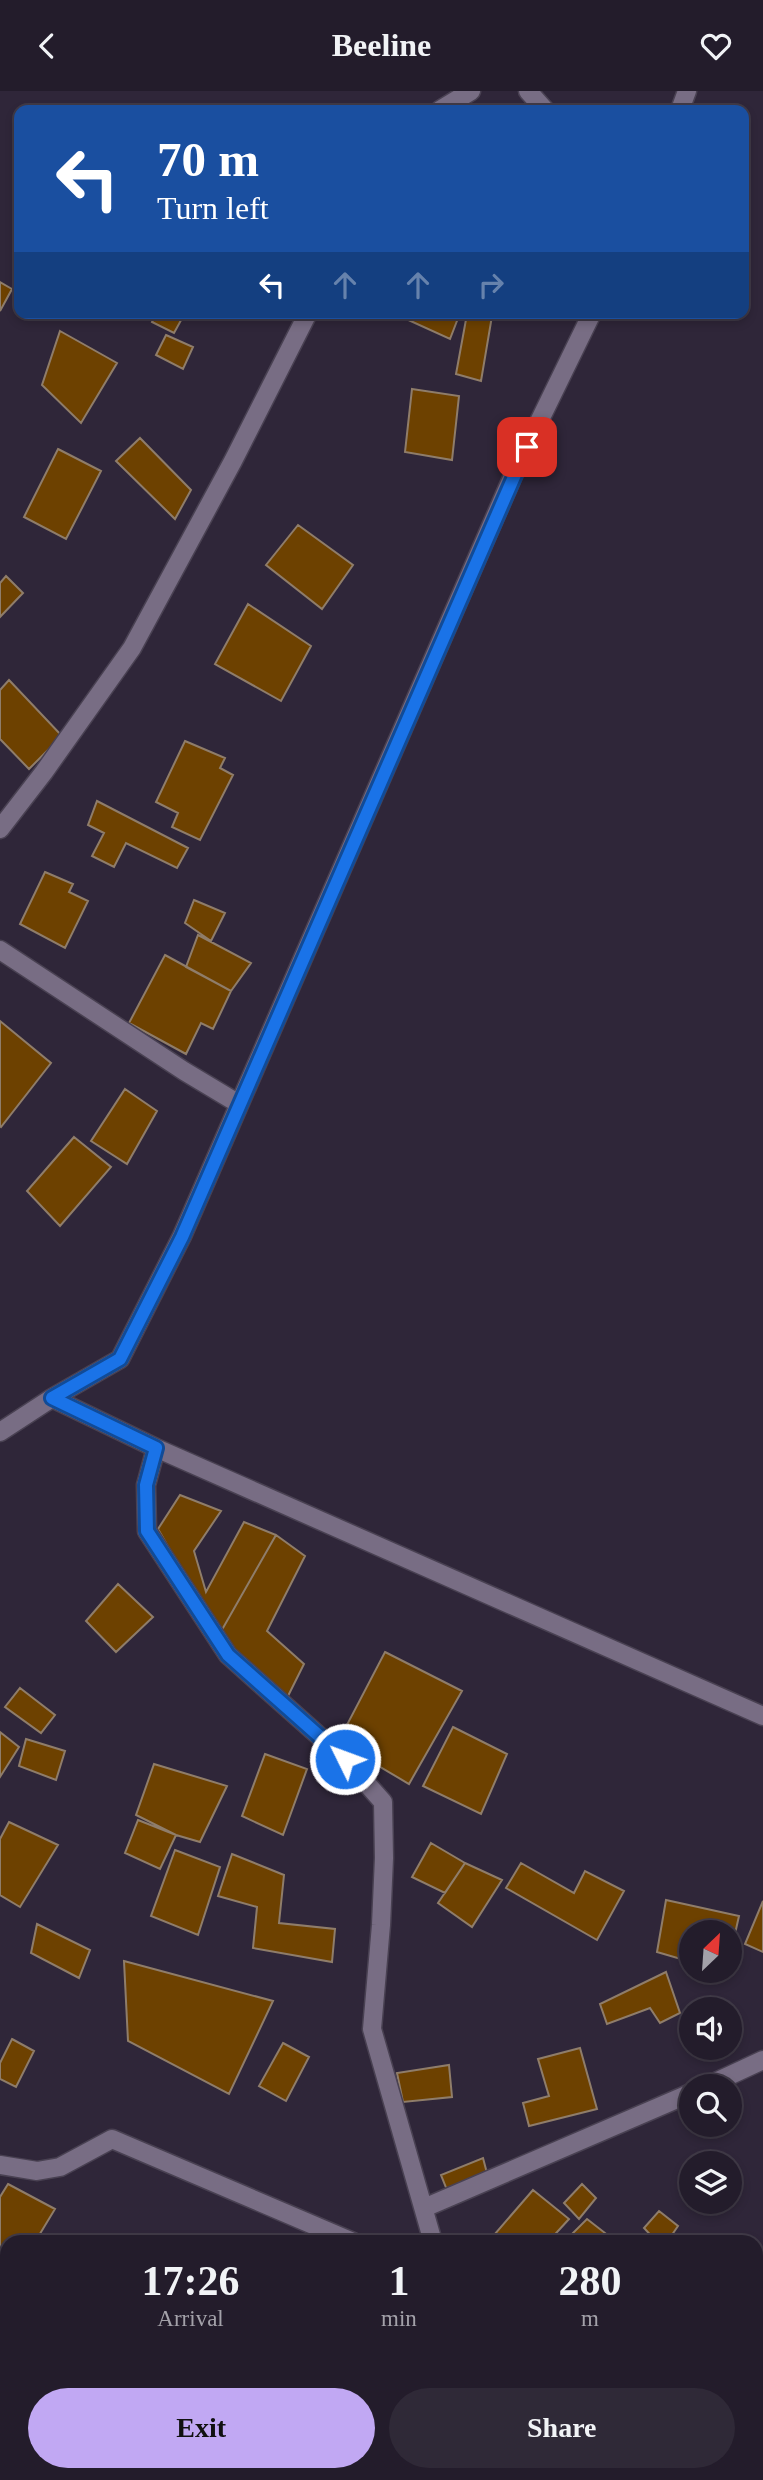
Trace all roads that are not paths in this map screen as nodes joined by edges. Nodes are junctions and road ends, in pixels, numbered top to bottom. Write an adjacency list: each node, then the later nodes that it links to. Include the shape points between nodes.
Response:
1 (471, 91): 3 (street)
2 (528, 91): 4 (street)
3 (448, 105)
4 (541, 105)
5 (305, 319): 7 (street, via 132,648)
6 (589, 319): 9 (street, via 516,469)
7 (0, 829)
8 (0, 950): 9 (street)
9 (239, 1104): 10 (street, via 182,1237 120,1359)
10 (52, 1398): 11 (street); 12 (street)
11 (0, 1432)
12 (156, 1448): 13 (street); 18 (street, via 146,1485 147,1531 228,1655 345,1759 383,1802 381,1925 372,2029)
13 (763, 1716)
14 (763, 2060): 15 (street)
15 (733, 2074)
16 (679, 2098): 18 (street)
17 (0, 2165): 19 (street, via 37,2171 60,2167 112,2139)
18 (424, 2208): 20 (street)
19 (337, 2235)
20 (431, 2235)

